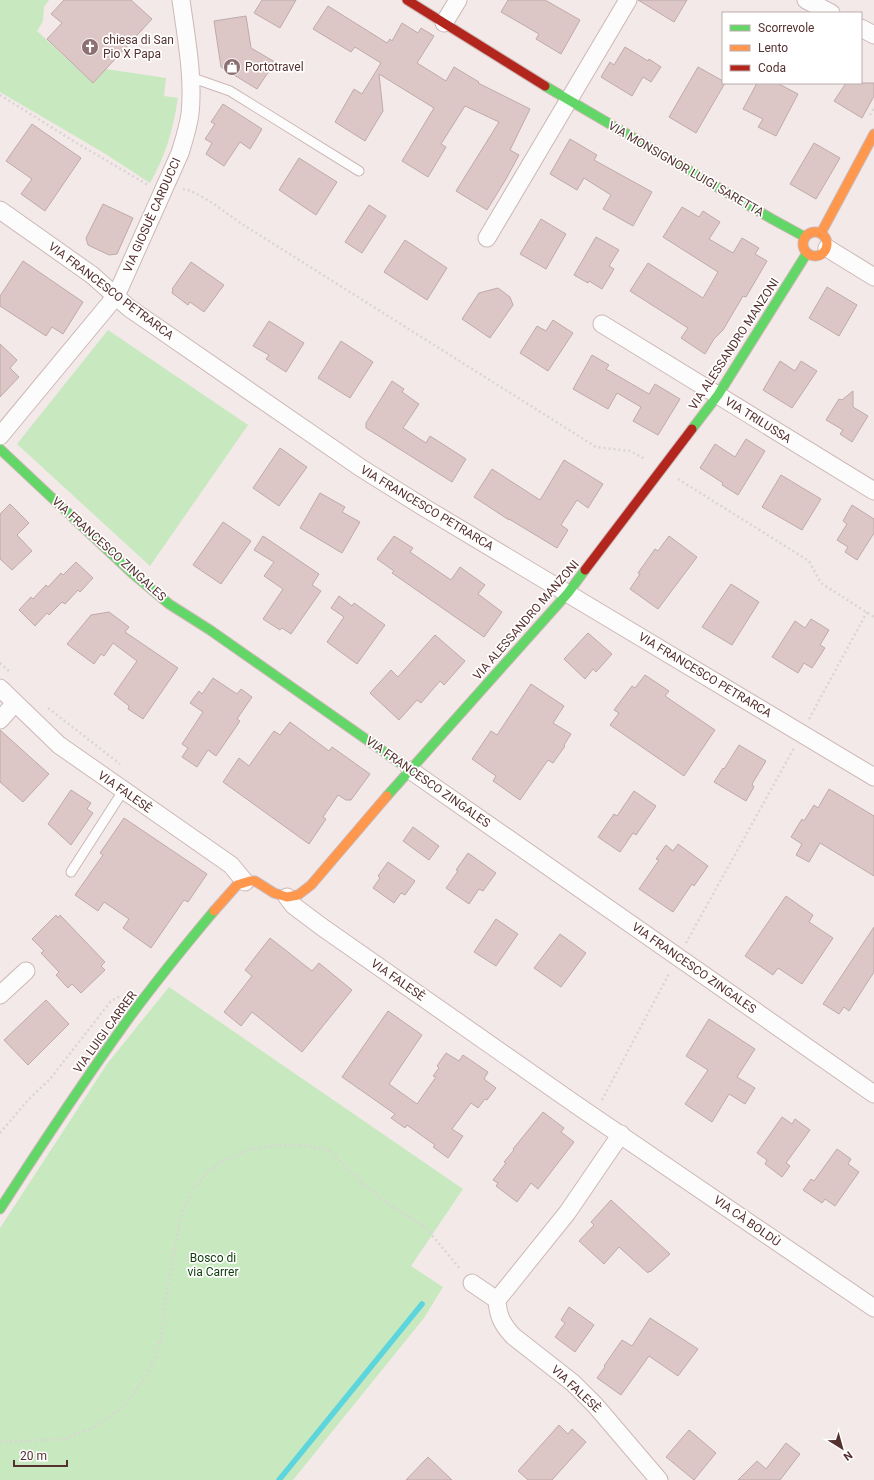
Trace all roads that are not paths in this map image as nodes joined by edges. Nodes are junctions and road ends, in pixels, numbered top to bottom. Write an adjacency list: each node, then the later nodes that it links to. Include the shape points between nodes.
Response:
1 (407, 0): 7 (street, VIA MONSIGNOR LUIGI SARETTA)
2 (458, 0): 7 (street)
3 (628, 0): 11 (street)
4 (806, 0): 6 (street)
5 (182, 6): 10 (street, VIA GIOSUÈ CARDUCCI)
6 (829, 12)
7 (444, 23): 11 (street, VIA MONSIGNOR LUIGI SARETTA)
8 (862, 29): 9 (street)
9 (874, 35)
10 (190, 77): 13 (lane, via 230,90); 20 (street, VIA GIOSUÈ CARDUCCI, via 192,94 186,134 165,188)
11 (568, 100): 15 (street, VIA MONSIGNOR LUIGI SARETTA); 16 (street)
12 (874, 134): 17 (street)
13 (359, 171)
14 (0, 210): 20 (street, VIA FRANCESCO PETRARCA, via 92,275)
15 (805, 237): 17 (street, via 811,232); 18 (street, via 803,247)
16 (487, 238)
17 (824, 241): 18 (street, via 822,254 814,256); 19 (street)
18 (807, 253): 22 (street, VIA ALESSANDRO MANZONI)
19 (874, 277)
20 (116, 296): 23 (street, VIA GIOSUÈ CARDUCCI); 26 (street, VIA FRANCESCO PETRARCA, via 129,308 361,468)
21 (602, 324): 22 (street, VIA TRILUSSA)
22 (718, 395): 25 (street, VIA TRILUSSA); 26 (street, VIA ALESSANDRO MANZONI)
23 (0, 436)
24 (0, 449): 30 (street, VIA FRANCESCO ZINGALES, via 132,573 169,604)
25 (874, 491)
26 (568, 593): 30 (street, VIA ALESSANDRO MANZONI); 31 (street, VIA FRANCESCO PETRARCA)
27 (0, 688): 28 (street, VIA FALESÈ)
28 (15, 703): 29 (street); 32 (street, VIA FALESÈ, via 59,745)
29 (0, 720)
30 (410, 770): 35 (street, VIA ALESSANDRO MANZONI, via 310,885 298,895); 38 (street, VIA FRANCESCO ZINGALES)
31 (874, 776)
32 (123, 791): 33 (lane); 34 (street, VIA FALESÈ, via 231,865)
33 (71, 872)
34 (245, 882): 35 (street, VIA FALESÈ, via 255,881 274,893); 40 (street, VIA LUIGI CARRER, via 227,895 125,1024 58,1118)
35 (287, 897): 39 (street, VIA FALESÈ, via 294,906 328,931)
36 (26, 971): 37 (street)
37 (0, 995)
38 (874, 1094)
39 (621, 1134): 42 (street, via 567,1213); 43 (street, VIA CÀ BOLDÙ)
40 (0, 1209)
41 (472, 1283): 42 (street)
42 (497, 1300): 44 (street, VIA FALESÈ, via 498,1312 506,1329 573,1383)
43 (874, 1308)
44 (659, 1480)

